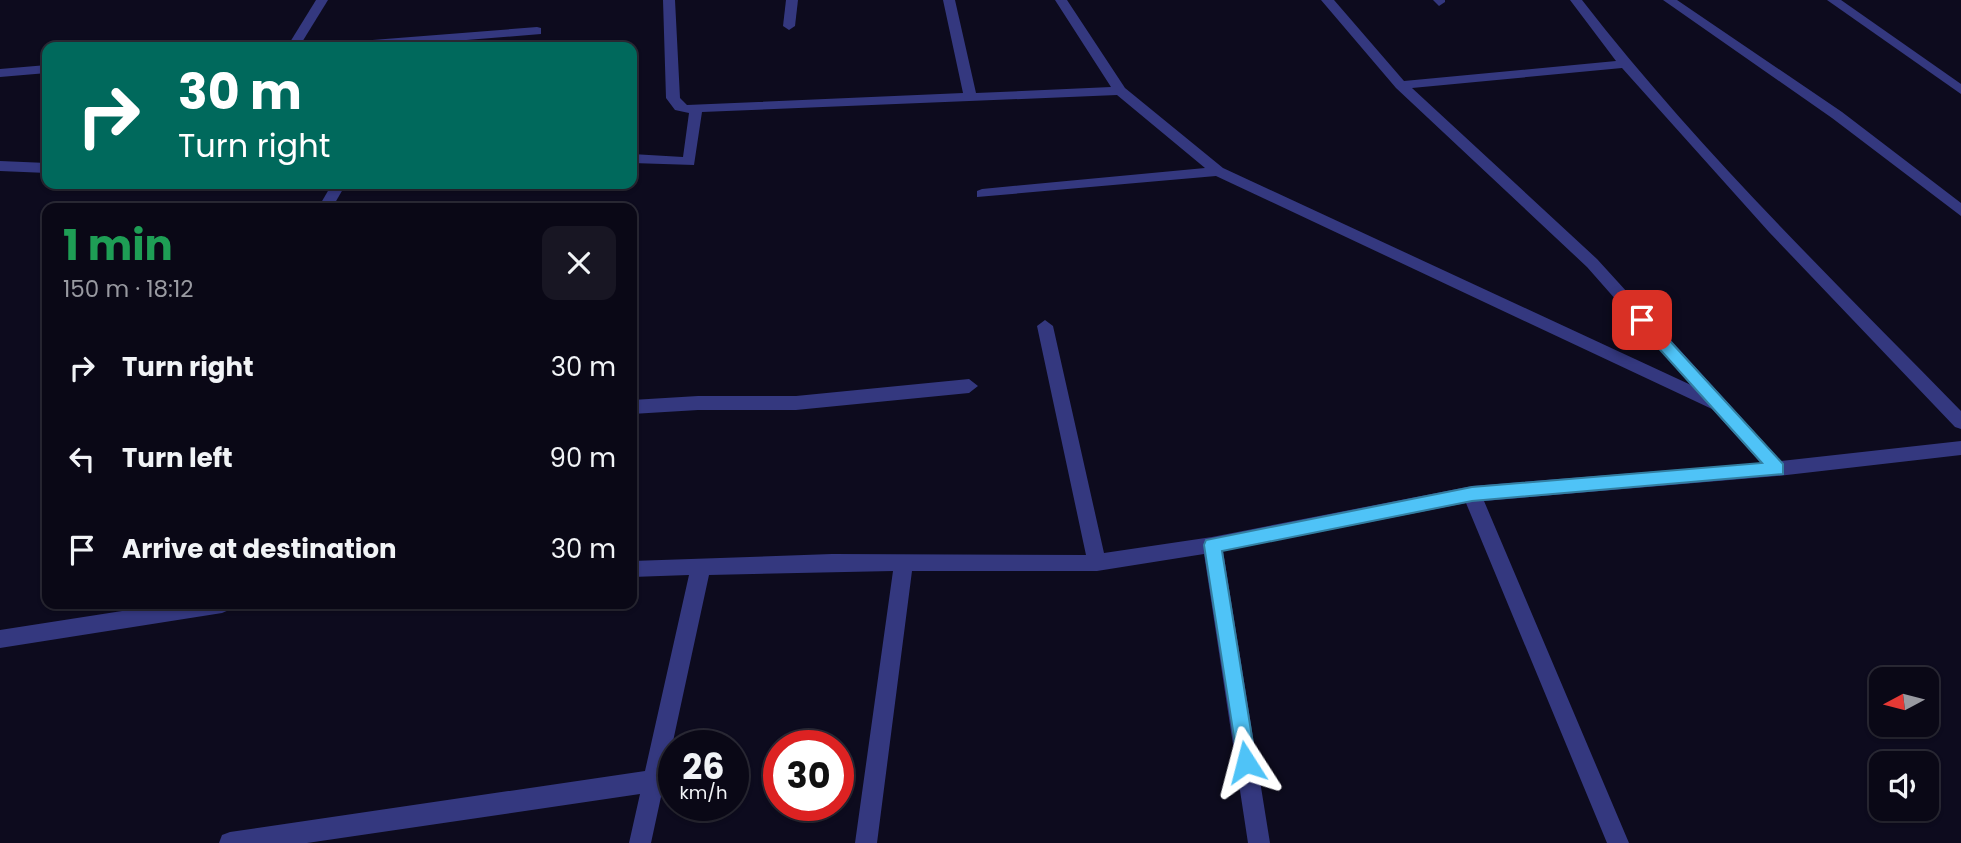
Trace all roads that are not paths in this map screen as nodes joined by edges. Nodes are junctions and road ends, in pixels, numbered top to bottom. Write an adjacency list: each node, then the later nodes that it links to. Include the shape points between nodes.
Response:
1 (323, 0): 12 (street)
2 (669, 0): 21 (street, via 673,99 680,107)
3 (792, 0): 10 (street)
4 (949, 0): 20 (street)
5 (1061, 0): 19 (street)
6 (1327, 0): 17 (street)
7 (1576, 0): 14 (street)
8 (1669, 0): 27 (street, via 1837,115)
9 (1833, 0): 18 (street)
10 (789, 26)
11 (537, 31): 13 (street)
12 (296, 42)
13 (397, 42)
14 (1625, 64): 17 (street, via 1556,74); 32 (street, via 1774,228)
15 (42, 69): 16 (street)
16 (0, 73)
17 (1401, 85): 30 (street, via 1557,228)
18 (1961, 90)
19 (1120, 91): 20 (street); 25 (street)
20 (971, 99): 21 (street)
21 (696, 110): 22 (street, via 689,162)
22 (637, 159)
23 (0, 166): 24 (street)
24 (42, 168)
25 (1218, 171): 26 (street); 30 (street)
26 (982, 194)
27 (1961, 211)
28 (1045, 326): 37 (street)
29 (969, 386): 31 (street, via 796,403)
30 (1721, 406): 34 (street)
31 (637, 407)
32 (1961, 422)
33 (1960, 449): 34 (street)
34 (1777, 469): 35 (street)
35 (1472, 494): 36 (street); 48 (street)
36 (1212, 545): 37 (street); 47 (street)
37 (1097, 562): 39 (street)
38 (701, 565): 39 (street); 40 (street); 43 (street)
39 (903, 565): 46 (street)
40 (637, 569)
41 (190, 609): 42 (street)
42 (0, 639)
43 (654, 781): 44 (street); 45 (street)
44 (230, 843)
45 (640, 843)
46 (866, 843)
47 (1259, 843)
48 (1618, 843)

